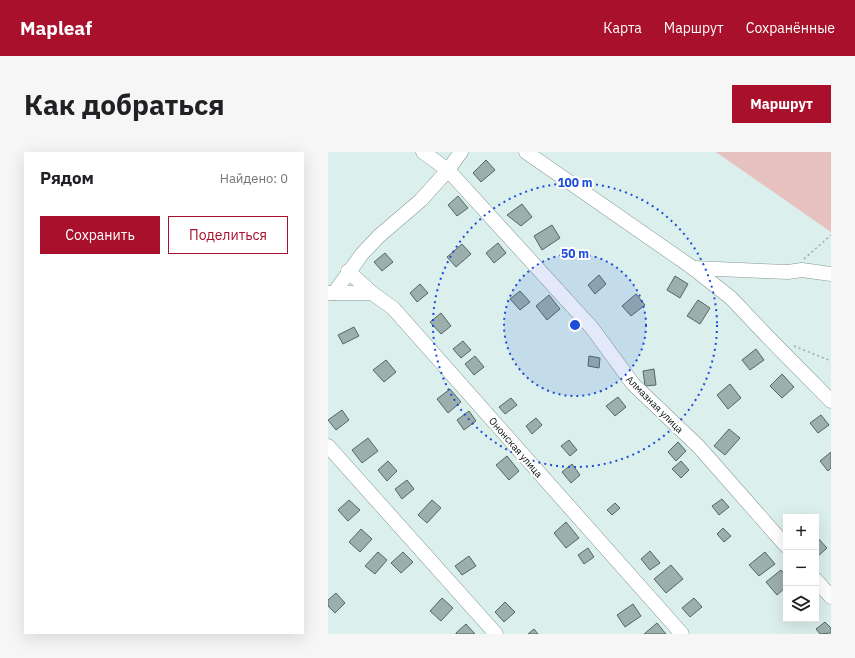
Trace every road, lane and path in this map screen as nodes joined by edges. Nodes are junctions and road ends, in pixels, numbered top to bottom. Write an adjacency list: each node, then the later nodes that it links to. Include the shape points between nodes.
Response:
1 (423, 152): 4 (street, Алмазная улица)
2 (461, 152): 4 (street)
3 (526, 152): 6 (street)
4 (448, 170): 7 (street, via 421,200 379,236); 16 (street, Алмазная улица, via 592,328 629,380 699,447)
5 (831, 235): 8 (path)
6 (693, 268): 8 (street); 14 (street, via 732,298)
7 (348, 271): 10 (street); 11 (street, Ононская улица)
8 (788, 272): 9 (street, via 802,270)
9 (831, 274)
10 (331, 293): 11 (street)
11 (372, 293): 20 (street, Ононская улица, via 384,300 402,318)
12 (794, 346): 13 (path)
13 (831, 361)
14 (831, 401)
15 (328, 446): 19 (street)
16 (783, 543)
17 (819, 583): 18 (street)
18 (831, 597)
19 (496, 634)
20 (682, 634)

